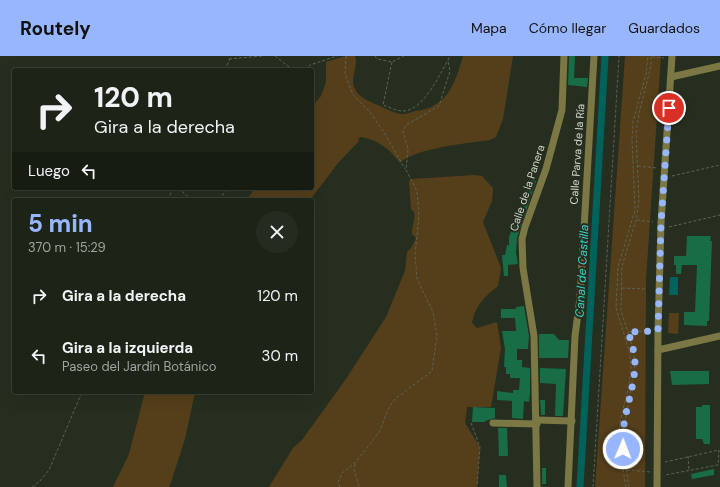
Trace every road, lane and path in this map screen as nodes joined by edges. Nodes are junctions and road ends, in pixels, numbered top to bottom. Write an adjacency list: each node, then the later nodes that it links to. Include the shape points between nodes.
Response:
1 (231, 56): 15 (path)
2 (262, 56): 15 (path)
3 (275, 56): 20 (path)
4 (337, 56): 21 (path)
5 (346, 56): 26 (path, via 345,74 353,95 370,112)
6 (375, 56): 17 (path, via 377,59)
7 (404, 56): 17 (path)
8 (450, 56): 16 (path)
9 (564, 56): 41 (street, Calle de la Panera, via 562,110 546,169 522,239 534,336)
10 (594, 56): 40 (street, Calle Parva de la Ría, via 580,298 575,336)
11 (618, 56): 57 (path)
12 (648, 56): 58 (path, via 632,128 635,210 618,267 616,308 630,354 629,385 618,442)
13 (651, 57): 14 (path); 24 (path, via 651,66 638,113)
14 (672, 57): 22 (street)
15 (229, 59): 19 (path)
16 (448, 60): 17 (path, via 425,98 412,109 401,111 383,105); 26 (path, via 450,71 439,106 404,127 408,149)
17 (392, 62)
18 (720, 66): 22 (street)
19 (225, 68)
20 (290, 68)
21 (307, 68)
22 (671, 77): 25 (street)
23 (720, 165): 27 (path)
24 (637, 166): 25 (path); 31 (path, via 639,201)
25 (665, 168): 27 (street)
26 (406, 170): 46 (path, via 417,191 419,215 415,255 418,279 433,312 437,336 432,371 394,399 380,430)
27 (664, 178): 32 (street)
28 (180, 190): 29 (path)
29 (190, 198)
30 (720, 215): 32 (path)
31 (636, 220): 32 (path); 33 (path, via 622,266)
32 (660, 226): 35 (street)
33 (622, 288): 34 (path); 36 (path, via 621,310)
34 (647, 288)
35 (658, 331): 36 (path); 38 (street)
36 (628, 332): 48 (path, via 635,365 622,440)
37 (720, 336): 38 (street)
38 (658, 350): 50 (street)
39 (81, 394): 51 (path, via 49,470)
40 (572, 421): 41 (street); 56 (street, Calle Parva de la Ría)
41 (537, 422): 43 (street); 55 (street, Calle de la Panera)
42 (471, 423): 54 (path, via 480,448)
43 (493, 423)
44 (688, 456): 45 (path, via 719,450); 47 (path, via 664,462); 49 (path)
45 (719, 457): 49 (path, via 718,465)
46 (355, 463): 52 (path, via 342,473 338,482); 53 (path, via 354,470)
47 (664, 467)
48 (627, 470): 50 (path); 59 (path)
49 (689, 471): 50 (path, via 664,475 664,472)
50 (657, 472): 60 (street)
51 (32, 487)
52 (340, 487)
53 (359, 487)
54 (477, 487)
55 (537, 487)
56 (568, 487)
57 (592, 487)
58 (626, 487)
59 (629, 487)
60 (657, 487)

